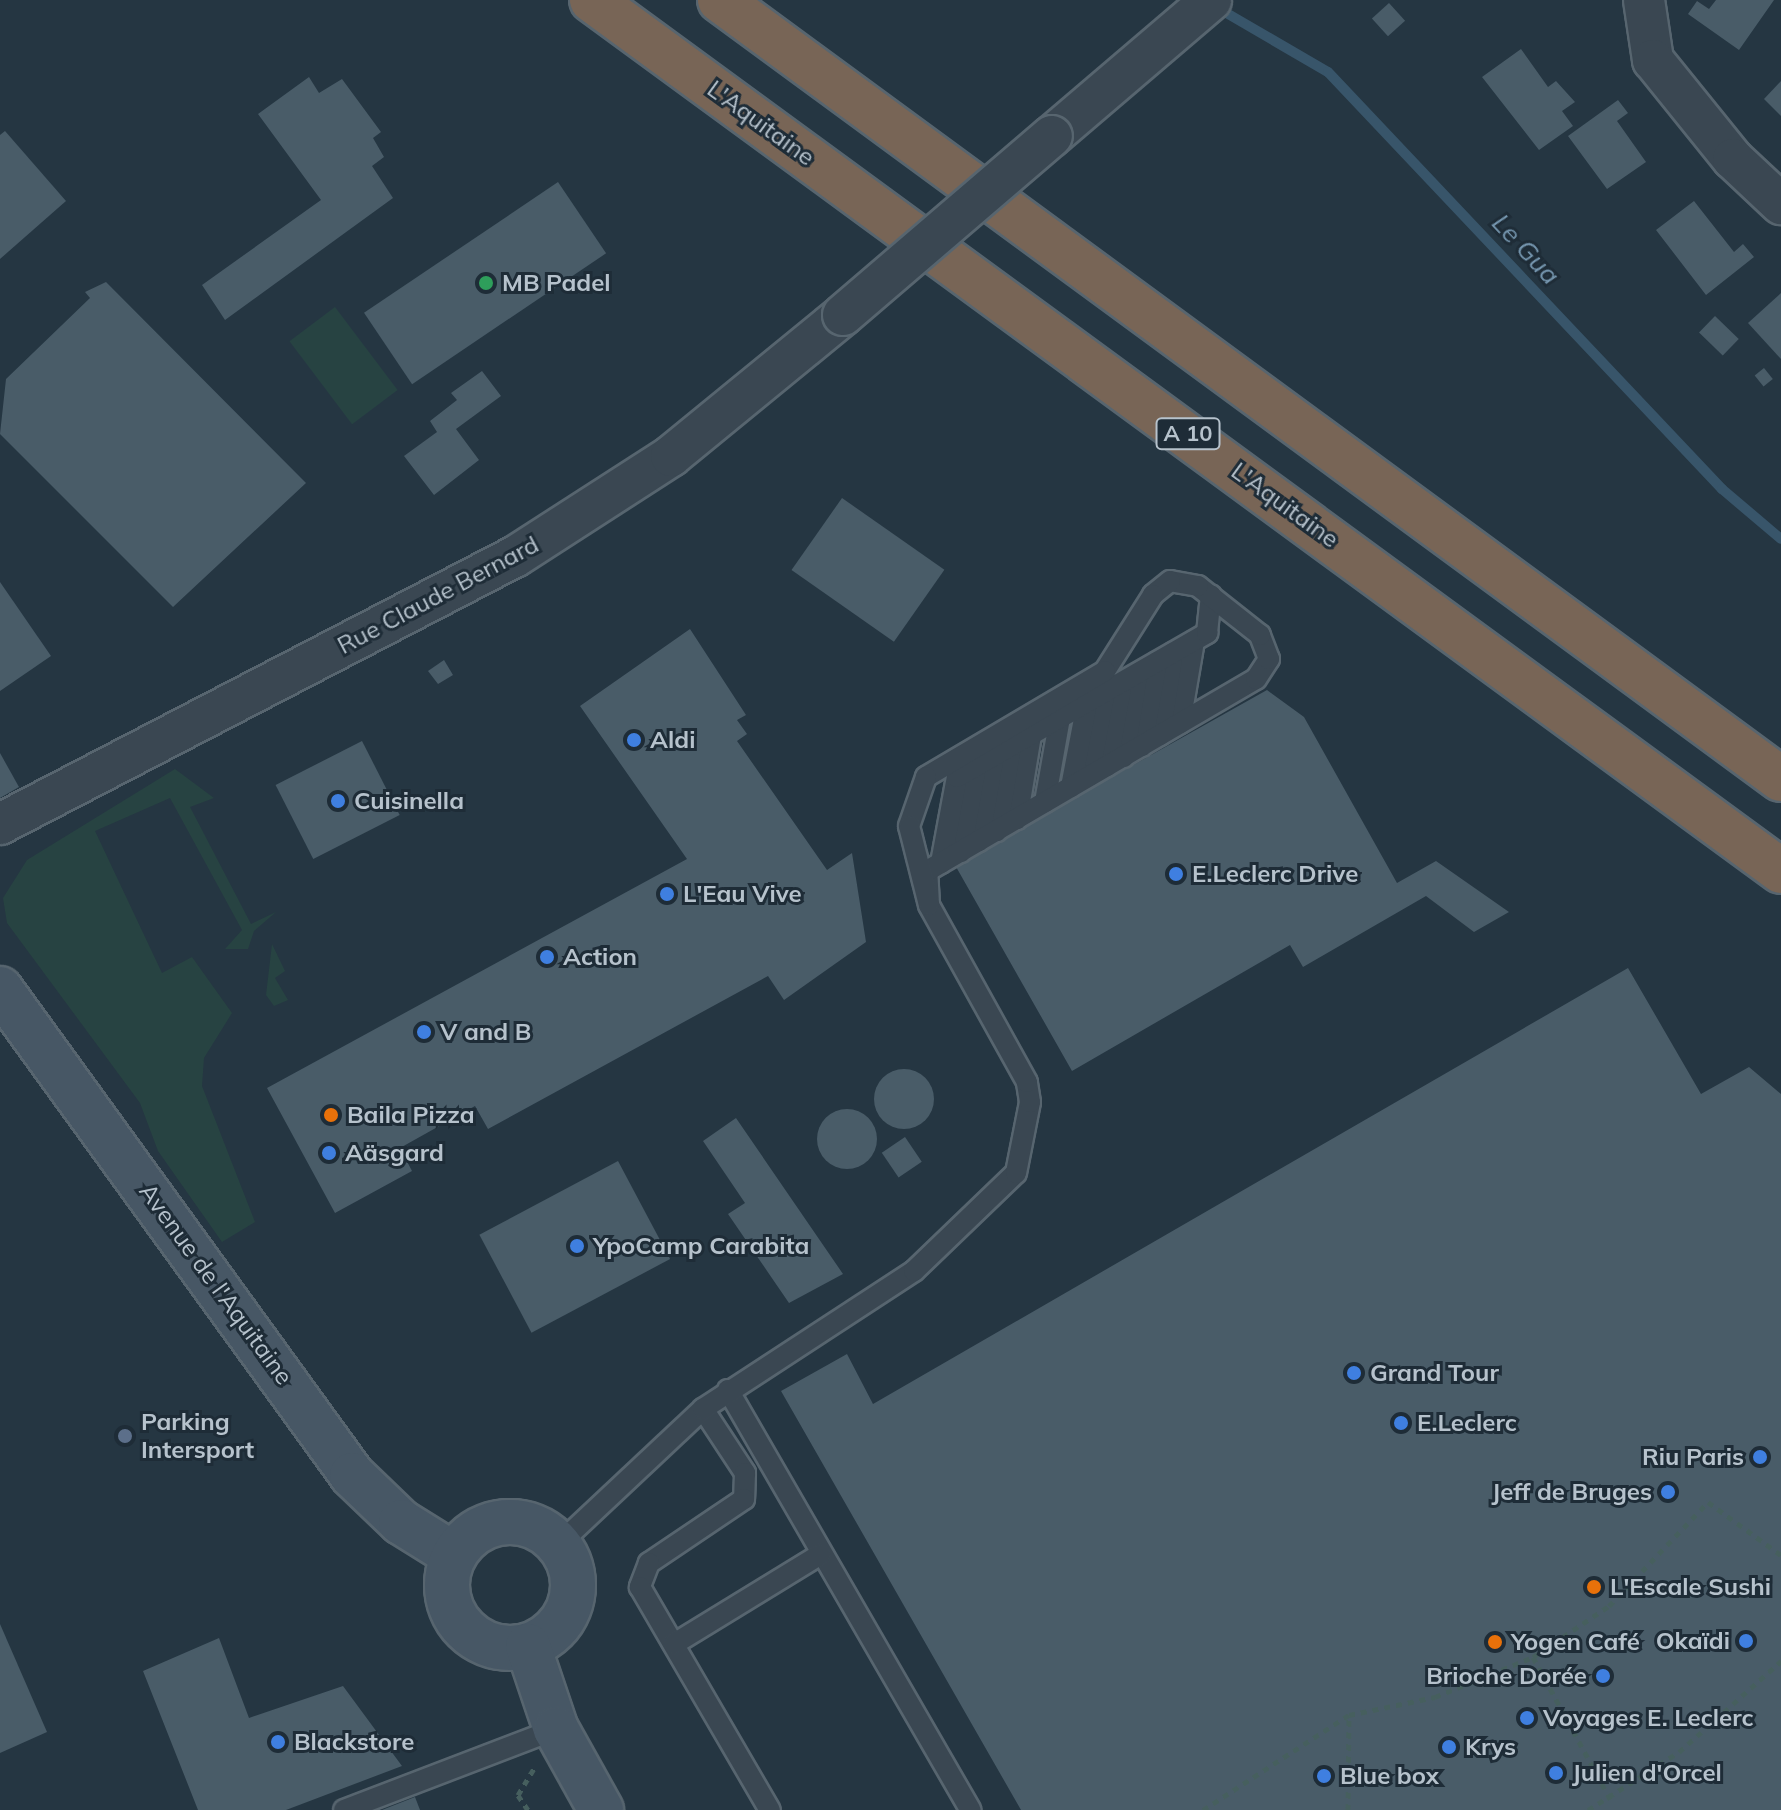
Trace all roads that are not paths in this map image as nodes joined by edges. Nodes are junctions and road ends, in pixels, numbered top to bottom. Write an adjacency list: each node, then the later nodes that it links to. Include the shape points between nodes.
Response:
1 (592, 0): 24 (highway, L'Aquitaine / A 10)
2 (720, 0): 17 (highway)
3 (1211, 0): 21 (street, Rue Claude Bernard, bridge, via 671,456 516,556)
4 (1644, 0): 5 (street, via 1653,60 1733,159)
5 (1781, 204)
6 (1211, 595): 7 (lane, via 1207,633); 11 (lane, via 1260,635 1269,659 1256,679); 25 (lane, via 1188,581 1161,586 1105,671 926,777 909,826)
7 (1194, 641): 8 (lane); 11 (lane)
8 (1165, 658): 9 (lane); 13 (lane); 14 (lane)
9 (1113, 688): 10 (lane); 16 (lane); 16 (lane); 18 (lane)
10 (1060, 718): 12 (lane); 19 (lane)
11 (1180, 723): 13 (lane)
12 (1031, 735): 15 (lane); 20 (lane)
13 (1160, 735): 14 (lane)
14 (1142, 746): 16 (lane)
15 (994, 756): 22 (lane); 22 (lane); 23 (lane, via 957,777)
16 (1107, 766): 18 (lane)
17 (1781, 779)
18 (1071, 787): 19 (lane)
19 (1045, 802): 20 (lane)
20 (1017, 819): 22 (lane)
21 (0, 824)
22 (979, 841): 23 (lane)
23 (941, 863): 25 (lane, via 927,871)
24 (1781, 871)
25 (929, 905): 27 (lane, via 1002,1036 1030,1102 1016,1173 914,1271)
26 (0, 989): 31 (main road, Avenue de l'Aquitaine, via 352,1475 401,1522)
27 (728, 1390): 28 (lane); 30 (lane)
28 (703, 1409): 29 (lane); 32 (lane, via 745,1473 747,1488 737,1509 649,1563 640,1576)
29 (558, 1545): 31 (main road, via 543,1531 504,1522 475,1533); 33 (main road, via 569,1562 570,1604 546,1637)
30 (821, 1554): 32 (lane); 38 (lane)
31 (454, 1555): 33 (main road, via 447,1596 467,1633 496,1647)
32 (674, 1644): 37 (lane)
33 (528, 1646): 34 (main road)
34 (556, 1729): 35 (lane); 36 (main road)
35 (344, 1810)
36 (601, 1810)
37 (770, 1810)
38 (970, 1810)

